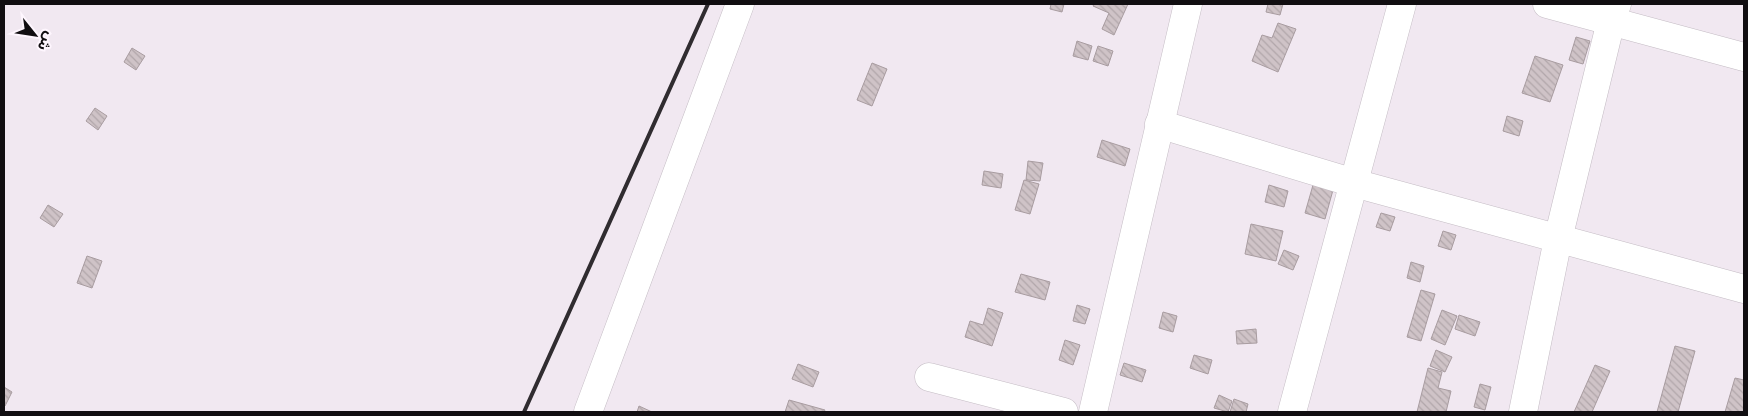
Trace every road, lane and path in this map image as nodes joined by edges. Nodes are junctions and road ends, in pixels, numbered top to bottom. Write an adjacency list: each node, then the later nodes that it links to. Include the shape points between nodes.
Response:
1 (740, 4): 12 (street)
2 (1188, 4): 7 (street)
3 (1402, 4): 8 (street)
4 (1547, 4): 5 (street)
5 (1614, 12): 6 (street); 9 (street)
6 (1744, 57)
7 (1159, 124): 8 (street); 14 (street)
8 (1354, 183): 9 (street); 15 (street)
9 (1558, 238): 10 (street); 16 (street)
10 (1744, 289)
11 (929, 377): 13 (street)
12 (588, 412)
13 (1064, 412)
14 (1092, 412)
15 (1292, 412)
16 (1523, 412)

